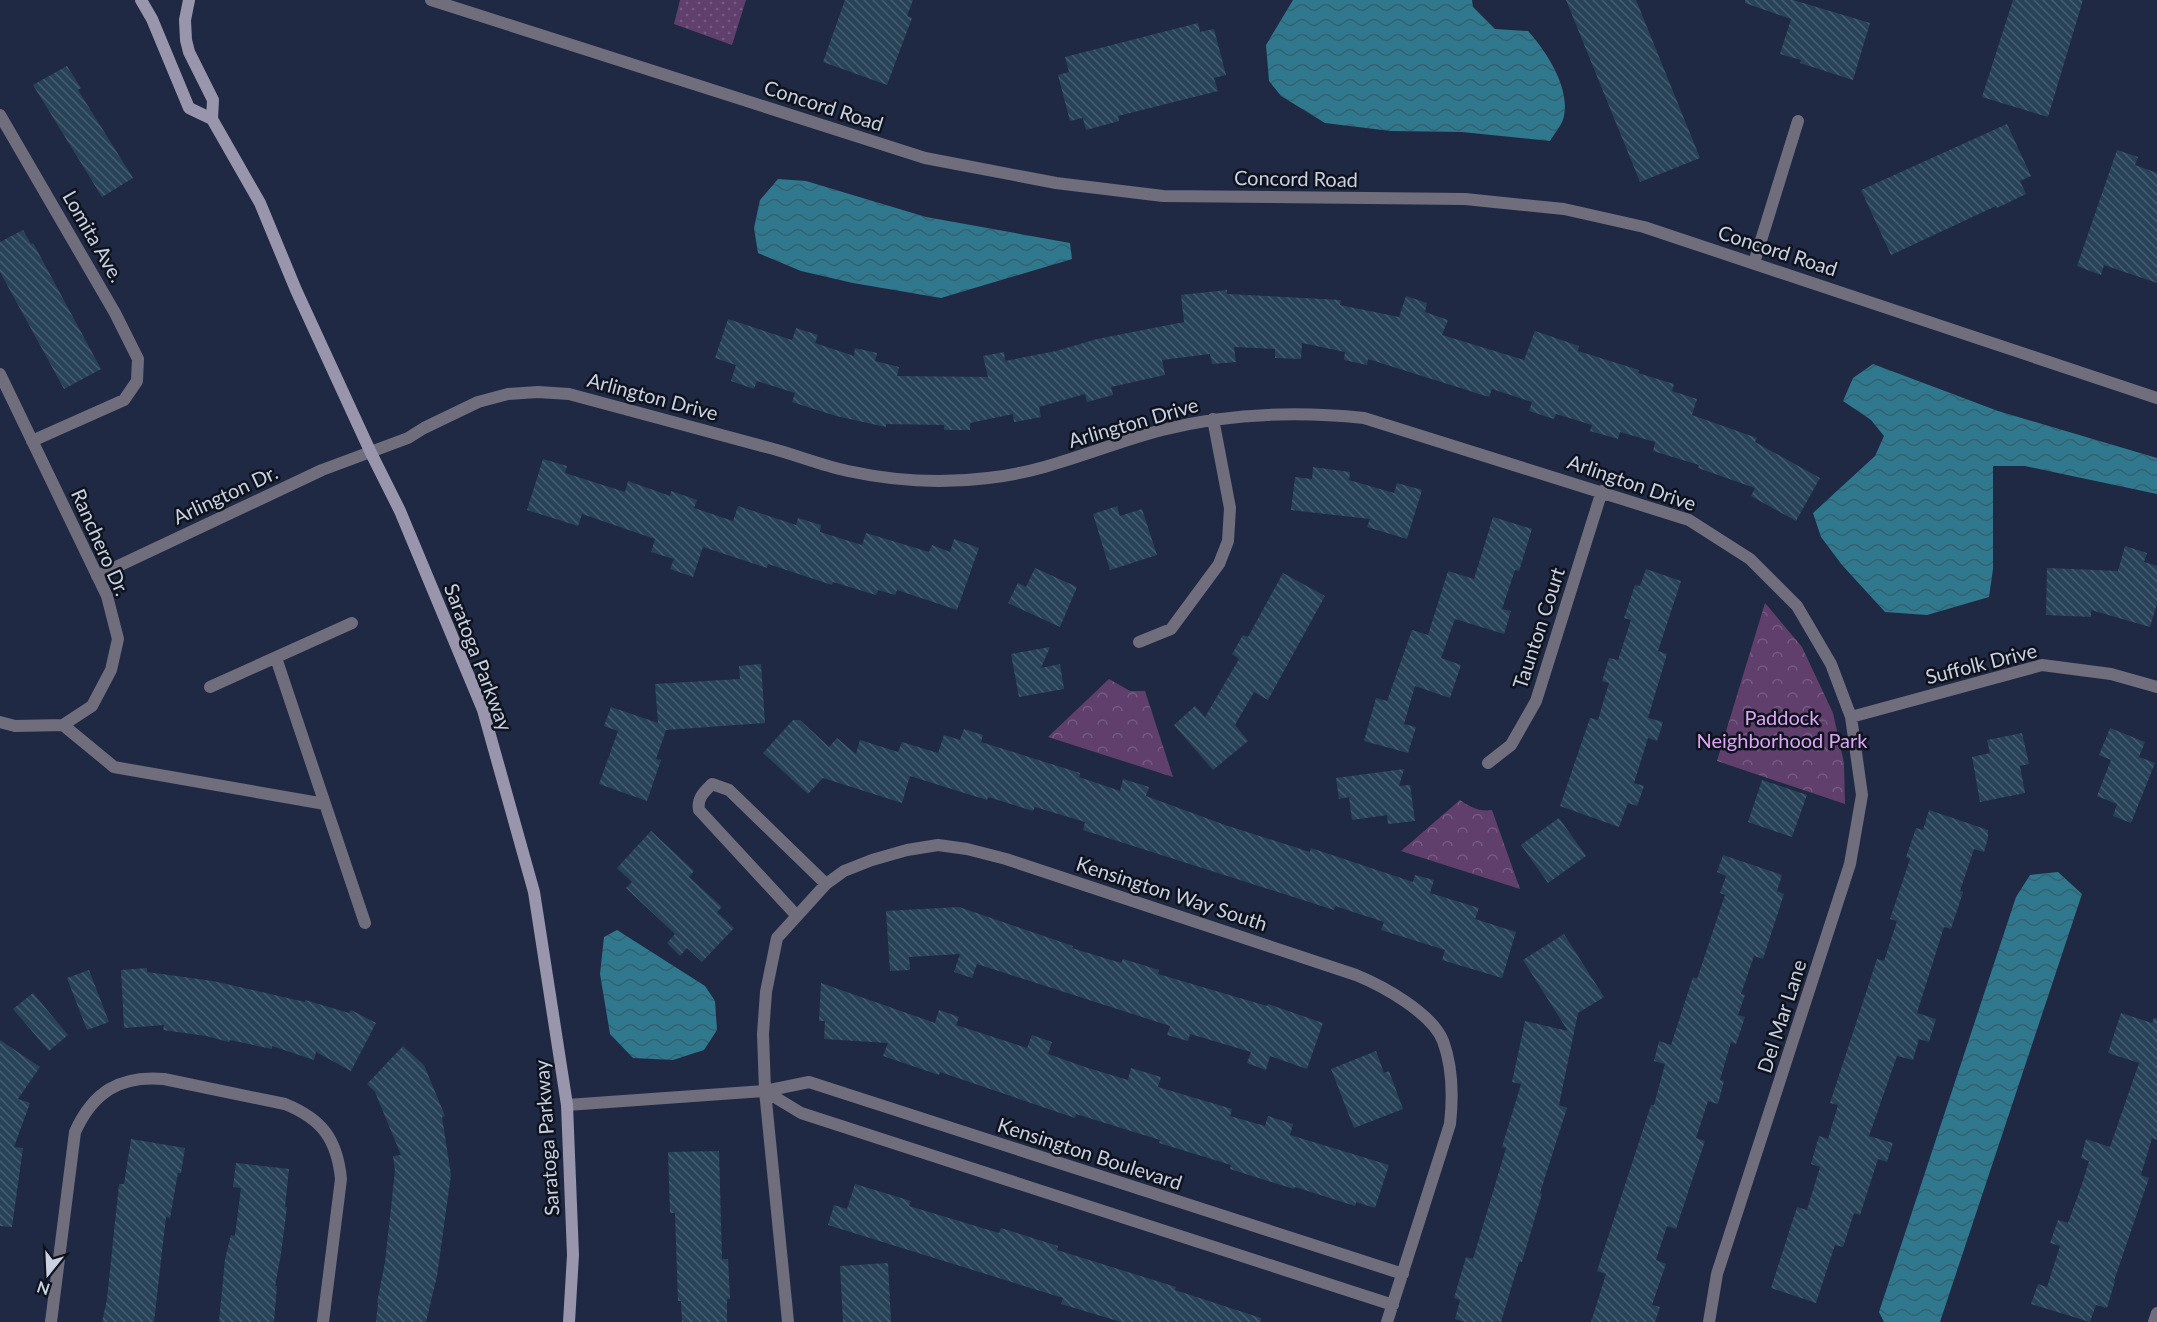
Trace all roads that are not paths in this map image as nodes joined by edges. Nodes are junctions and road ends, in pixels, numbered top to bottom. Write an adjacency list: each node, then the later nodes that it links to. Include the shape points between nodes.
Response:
1 (141, 0): 5 (street, Saratoga Parkway, via 189,108)
2 (189, 0): 5 (street, Saratoga Parkway, via 186,40 213,100)
3 (431, 0): 7 (street, Concord Road, via 925,158 1056,183 1163,196 1465,199 1564,209 1644,226)
4 (0, 115): 11 (street, Lomita Ave., via 138,359 137,381 124,400)
5 (212, 119): 12 (street, Saratoga Parkway, via 260,203)
6 (1798, 121): 7 (street)
7 (1754, 263): 9 (street, Concord Road)
8 (0, 374): 11 (street, Ranchero Dr.)
9 (2157, 398)
10 (1214, 419): 12 (street, Arlington Drive, via 1161,430 1025,472 972,480 918,481 847,471 569,394 538,392 478,402); 13 (street, Arlington Drive, via 1283,413 1364,418); 16 (street, via 1230,508 1228,541 1218,564 1172,629)
11 (32, 441): 14 (street, Ranchero Dr.)
12 (371, 453): 14 (street, Arlington Dr., via 322,470); 29 (street, Saratoga Parkway, via 400,511 483,710 534,892)
13 (1602, 491): 20 (street, Arlington Drive, via 1689,520 1750,559 1797,606 1831,664); 23 (street, Taunton Court, via 1536,701 1511,745)
14 (97, 576): 22 (street, Ranchero Dr., via 107,596 118,639 111,670 92,706)
15 (352, 623): 17 (street)
16 (1139, 642)
17 (276, 658): 18 (street); 24 (street)
18 (210, 687)
19 (2157, 687): 20 (street, Suffolk Drive, via 2111,674 2042,665)
20 (1851, 717): 38 (street, Del Mar Lane, via 1862,795 1851,864 1717,1274)
21 (0, 722): 22 (street, via 15,726)
22 (63, 725): 24 (street, via 114,767)
23 (1488, 763)
24 (325, 804): 27 (street)
25 (826, 884): 26 (street, Kensington Way South); 26 (street, via 729,790 712,784 701,795 699,810); 30 (street, Kensington Way South, via 844,871 907,850 938,845 967,849 1356,975 1404,1000 1442,1039 1452,1100 1450,1124)
26 (797, 916): 28 (street, Kensington Way South, via 777,938 766,992)
27 (365, 923)
28 (765, 1091): 29 (street, Kensington Boulevard); 30 (street, Kensington Boulevard, via 809,1082); 31 (street, via 801,1113); 36 (street, Kensington Way South)
29 (567, 1106): 35 (street, Saratoga Parkway, via 573,1255)
30 (1403, 1274): 31 (street, Kensington Way South)
31 (1393, 1305): 37 (street, Kensington Way South)
32 (2157, 1313): 39 (street)
33 (51, 1322): 34 (street, via 75,1132 89,1106 108,1089 147,1077 285,1104 321,1125 339,1158 341,1179)
34 (323, 1322)
35 (569, 1322)
36 (788, 1322)
37 (1387, 1322)
38 (1708, 1322)
39 (2154, 1322)

